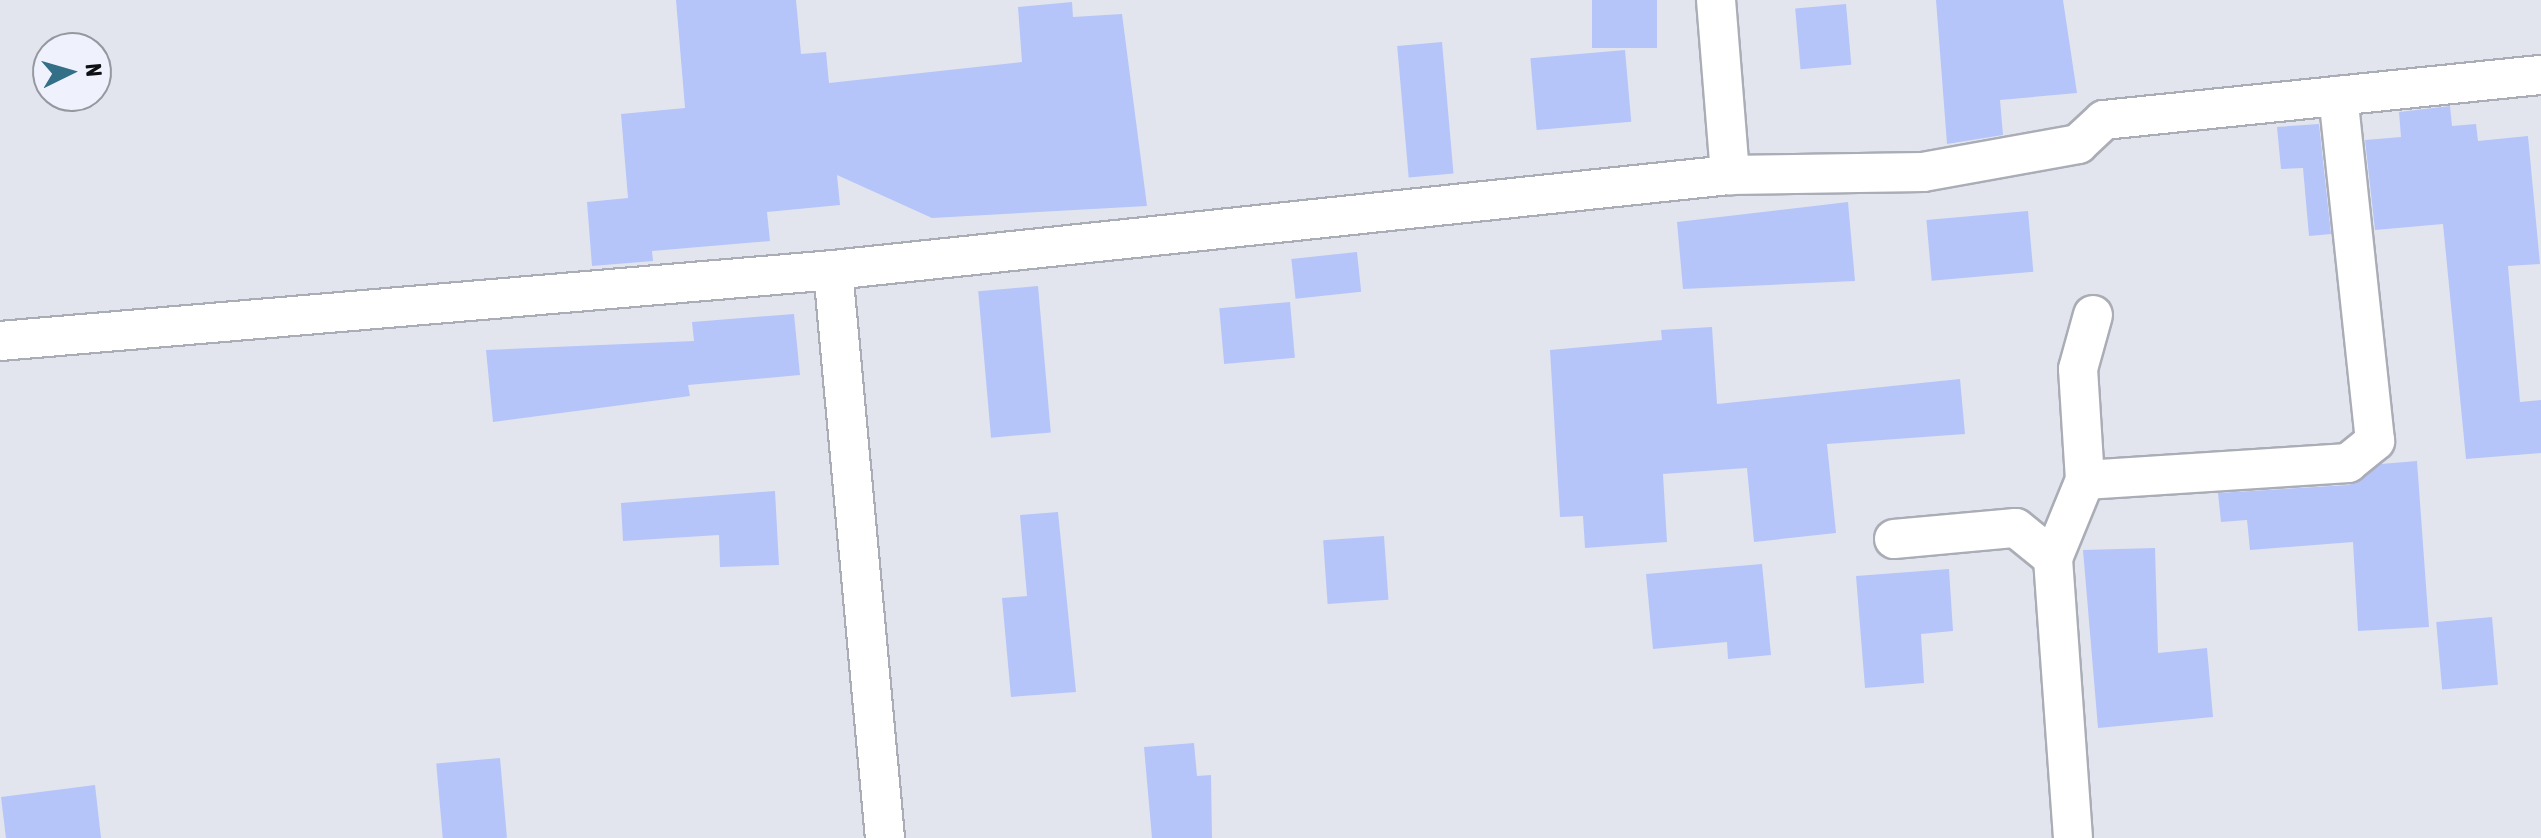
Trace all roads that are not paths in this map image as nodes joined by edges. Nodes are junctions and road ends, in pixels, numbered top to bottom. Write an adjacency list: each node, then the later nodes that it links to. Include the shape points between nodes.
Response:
1 (1716, 0): 4 (street)
2 (2541, 75): 3 (street)
3 (2338, 96): 4 (street, via 2104,120 2078,144 1923,172); 8 (street, via 2375,441 2348,463)
4 (1730, 175): 5 (street)
5 (833, 270): 7 (street); 11 (street)
6 (2093, 315): 8 (street, via 2078,369)
7 (0, 341)
8 (2085, 480): 10 (street)
9 (1894, 539): 10 (street, via 2016,528)
10 (2053, 558): 12 (street)
11 (885, 838)
12 (2073, 838)

